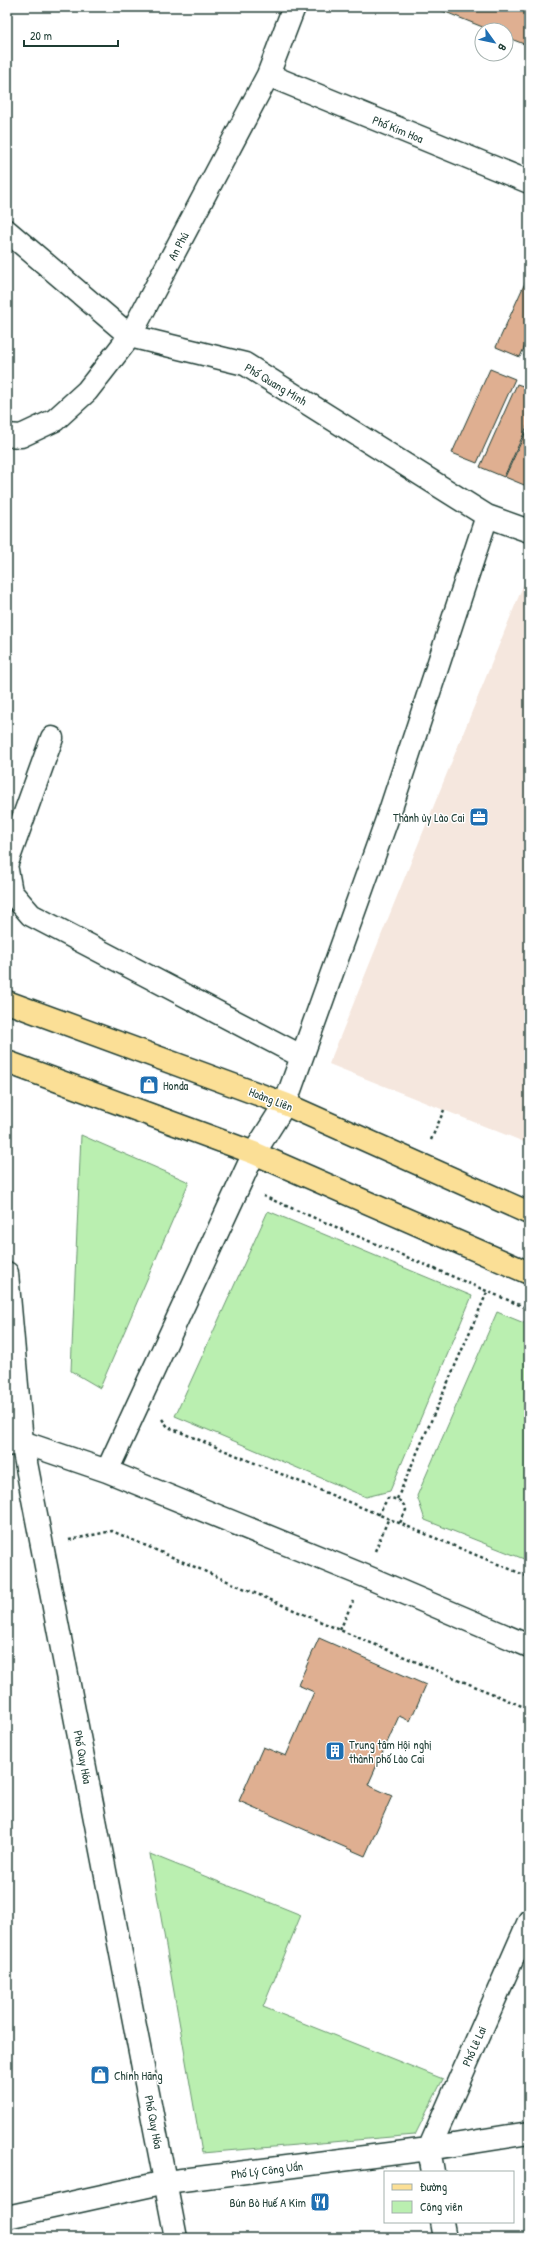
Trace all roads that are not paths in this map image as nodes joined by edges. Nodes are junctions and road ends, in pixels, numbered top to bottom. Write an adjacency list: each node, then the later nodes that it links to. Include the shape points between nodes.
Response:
1 (294, 7): 2 (street, An Phú)
2 (268, 75): 3 (street, Phố Kim Hoa); 5 (street, An Phú)
3 (529, 182)
4 (7, 231): 5 (street, Phố Quang Minh)
5 (130, 336): 6 (street, An Phú, via 87,391 55,420 20,436); 7 (street, Phố Quang Minh, via 245,364)
6 (7, 434)
7 (487, 516): 8 (street, Phố Quang Minh); 13 (street, via 390,811)
8 (529, 531)
9 (52, 738): 10 (street)
10 (7, 862)
11 (7, 870): 13 (street, via 11,892 32,915)
12 (7, 1002): 15 (main road, Hoàng Liên)
13 (302, 1056): 15 (street)
14 (7, 1062): 16 (main road)
15 (285, 1104): 16 (street); 17 (main road, Hoàng Liên)
16 (254, 1153): 19 (main road); 21 (street)
17 (529, 1213)
18 (7, 1273): 20 (street, Phố Quy Hóa)
19 (529, 1273)
20 (14, 1444): 21 (street); 27 (street, Phố Quy Hóa, via 42,1545)
21 (107, 1471): 22 (street, via 366,1576)
22 (529, 1646)
23 (529, 1921): 25 (street, Phố Lê Lai)
24 (529, 2132): 25 (street, Phố Lý Công Uẩn)
25 (429, 2149): 26 (street); 27 (street, Phố Lý Công Uẩn)
26 (433, 2171)
27 (166, 2182): 28 (street, Phố Lý Công Uẩn); 30 (street, Phố Quy Hóa)
28 (7, 2217)
29 (442, 2223): 31 (street)
30 (176, 2238)
31 (445, 2238)

